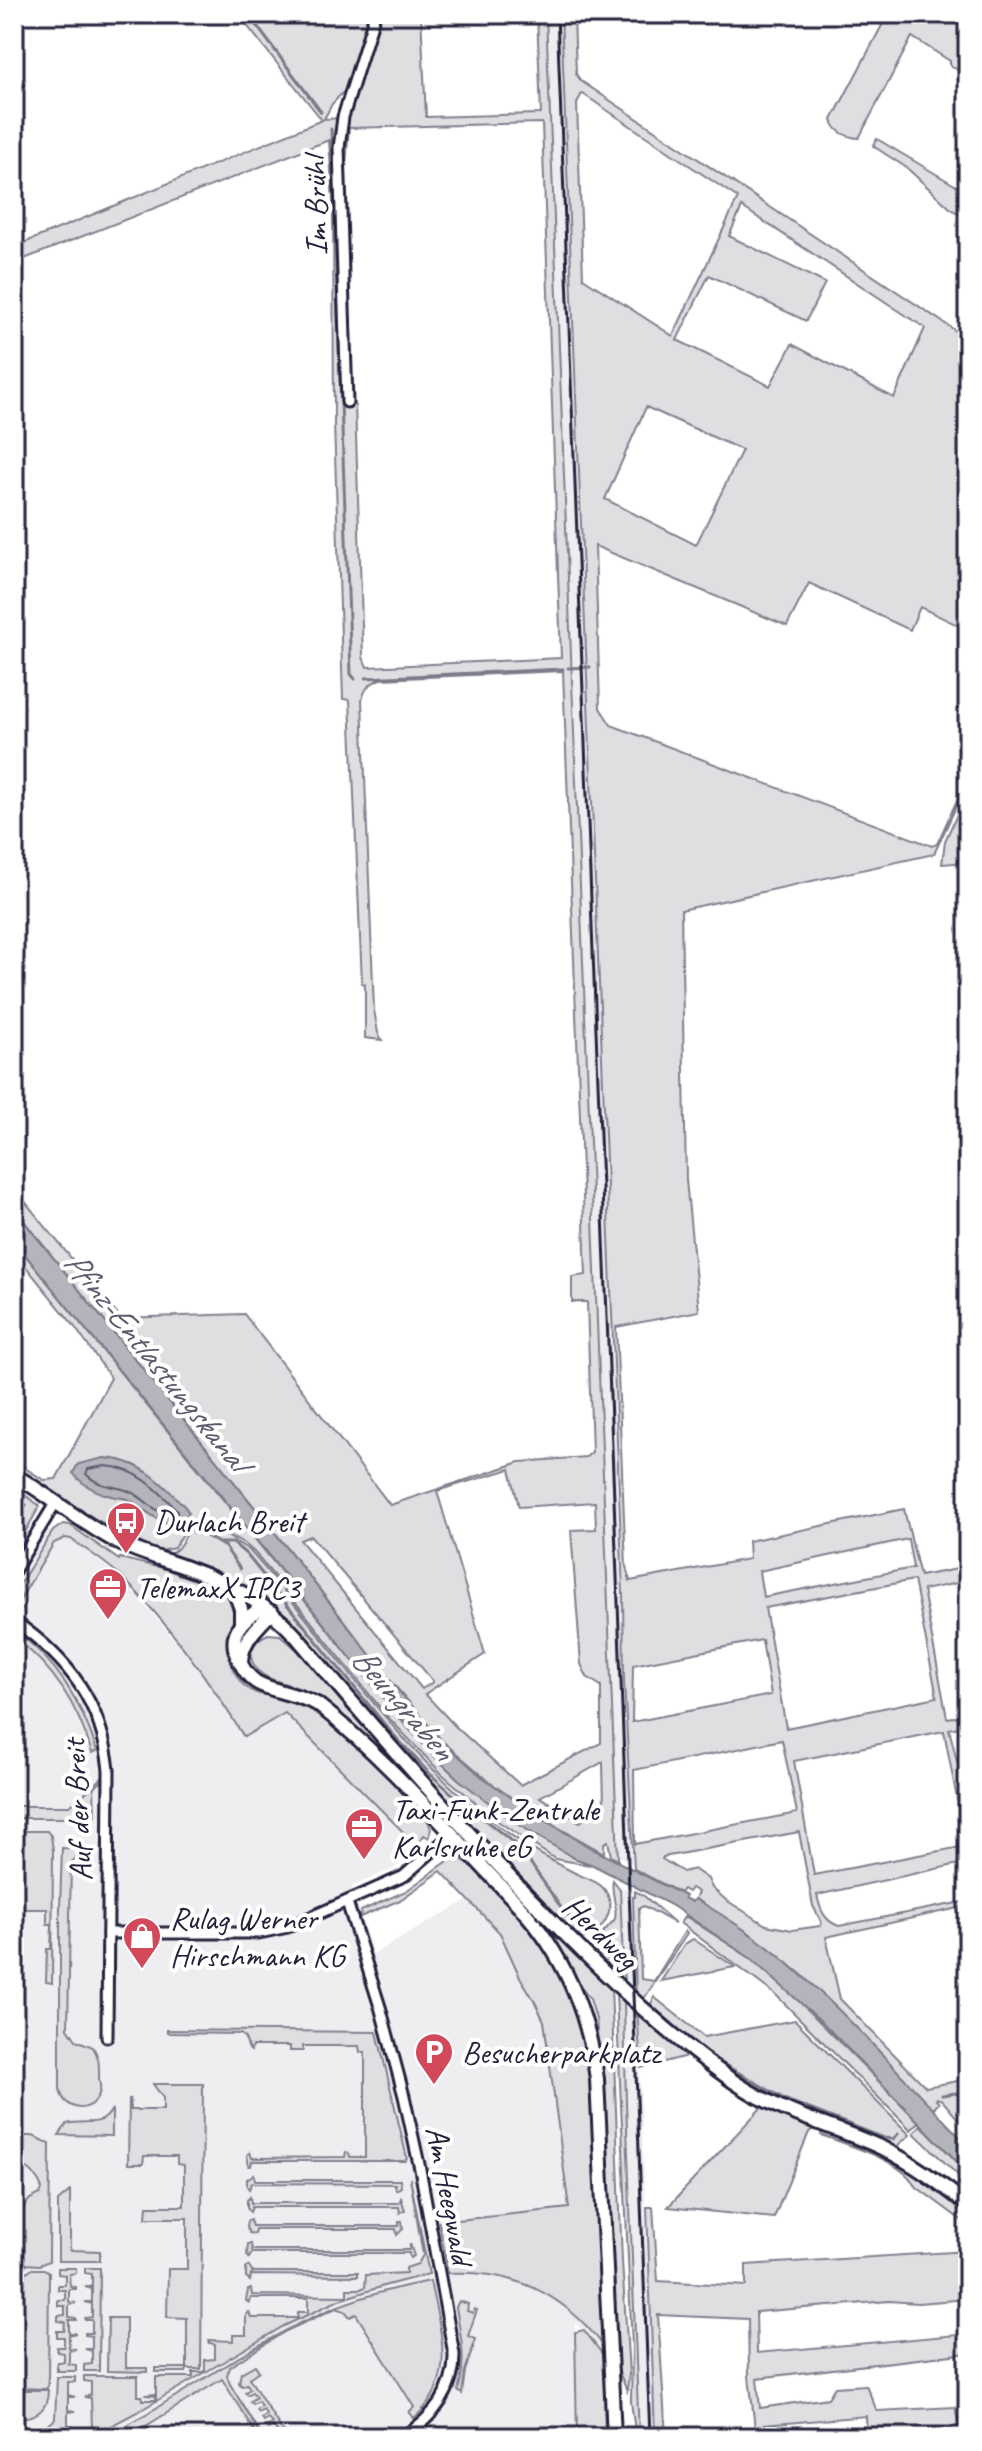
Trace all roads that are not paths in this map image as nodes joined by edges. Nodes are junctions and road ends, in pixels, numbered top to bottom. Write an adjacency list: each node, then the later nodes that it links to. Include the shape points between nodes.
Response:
1 (375, 14): 4 (street, Im Brühl, via 343,117 339,148)
2 (957, 14): 3 (street)
3 (968, 22)
4 (347, 402)
5 (14, 1475): 6 (main road, Herdweg)
6 (56, 1502): 7 (street); 8 (main road, Herdweg, via 119,1543)
7 (14, 1571)
8 (233, 1587): 9 (main road, Herdweg); 11 (main road)
9 (268, 1610): 11 (main road); 12 (main road, via 246,1640); 17 (main road, Herdweg, via 519,1888 666,2028 750,2092 898,2156)
10 (14, 1621): 15 (street, Auf der Breit, via 67,1666 102,1730 109,1770)
11 (241, 1624): 12 (main road, via 234,1644)
12 (241, 1663): 13 (main road, via 261,1685 307,1699 331,1715)
13 (452, 1834): 14 (street, via 404,1876); 19 (main road, via 543,1934 568,1977 587,2028 599,2113)
14 (347, 1902): 15 (street, via 259,1933); 18 (street, Am Heegwald, via 404,2096 454,2354 451,2380 438,2407)
15 (108, 1933): 16 (street, Auf der Breit)
16 (107, 2037)
17 (968, 2205)
18 (402, 2437)
19 (612, 2437)

